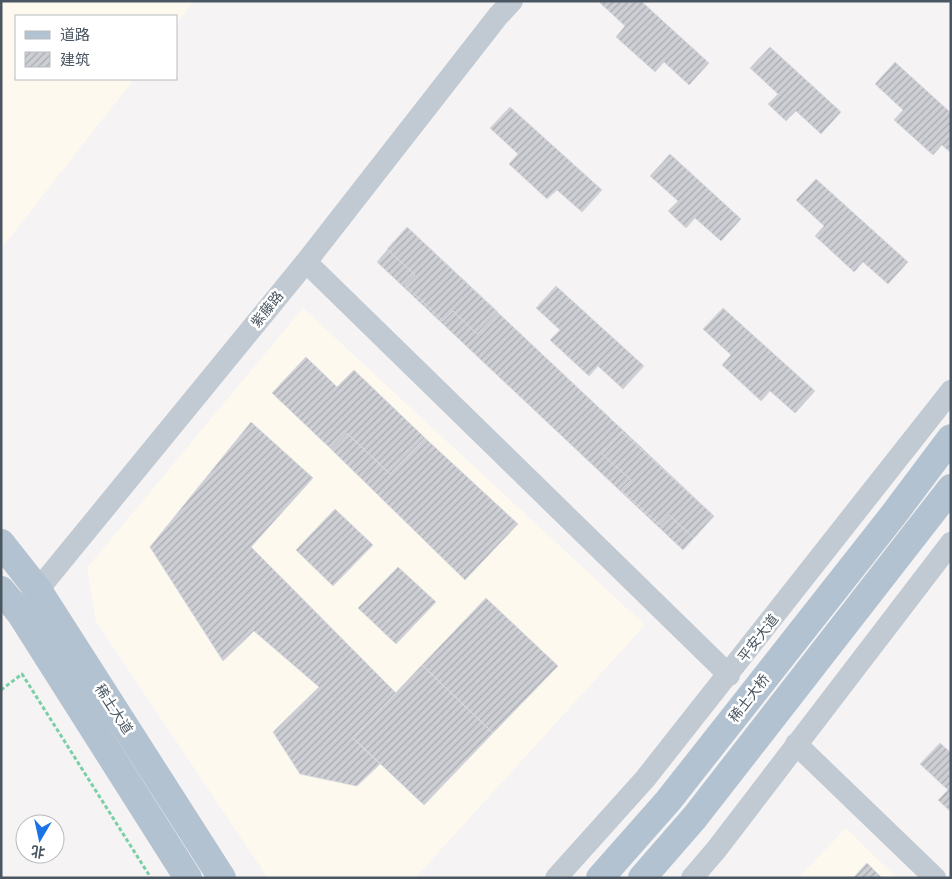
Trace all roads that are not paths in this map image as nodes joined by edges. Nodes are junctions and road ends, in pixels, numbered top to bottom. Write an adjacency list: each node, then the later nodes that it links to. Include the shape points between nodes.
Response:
1 (512, 1): 2 (street, 紫藤路)
2 (306, 262): 9 (street, 紫藤路); 11 (street)
3 (951, 391): 11 (street, 平安大道)
4 (951, 438): 16 (main road, 稀土大桥, via 668,801)
5 (951, 488): 17 (main road, via 695,817)
6 (951, 543): 12 (street)
7 (1, 544): 9 (main road, 稀土大道)
8 (1, 590): 10 (main road, 稀土大道)
9 (38, 590): 10 (street, 紫藤路); 14 (main road, 稀土大道)
10 (20, 613): 13 (main road, 稀土大道)
11 (729, 675): 15 (street, 平安大道, via 645,779)
12 (796, 744): 18 (street); 19 (street)
13 (188, 878)
14 (222, 878)
15 (556, 878)
16 (600, 878)
17 (642, 878)
18 (692, 878)
19 (935, 878)

